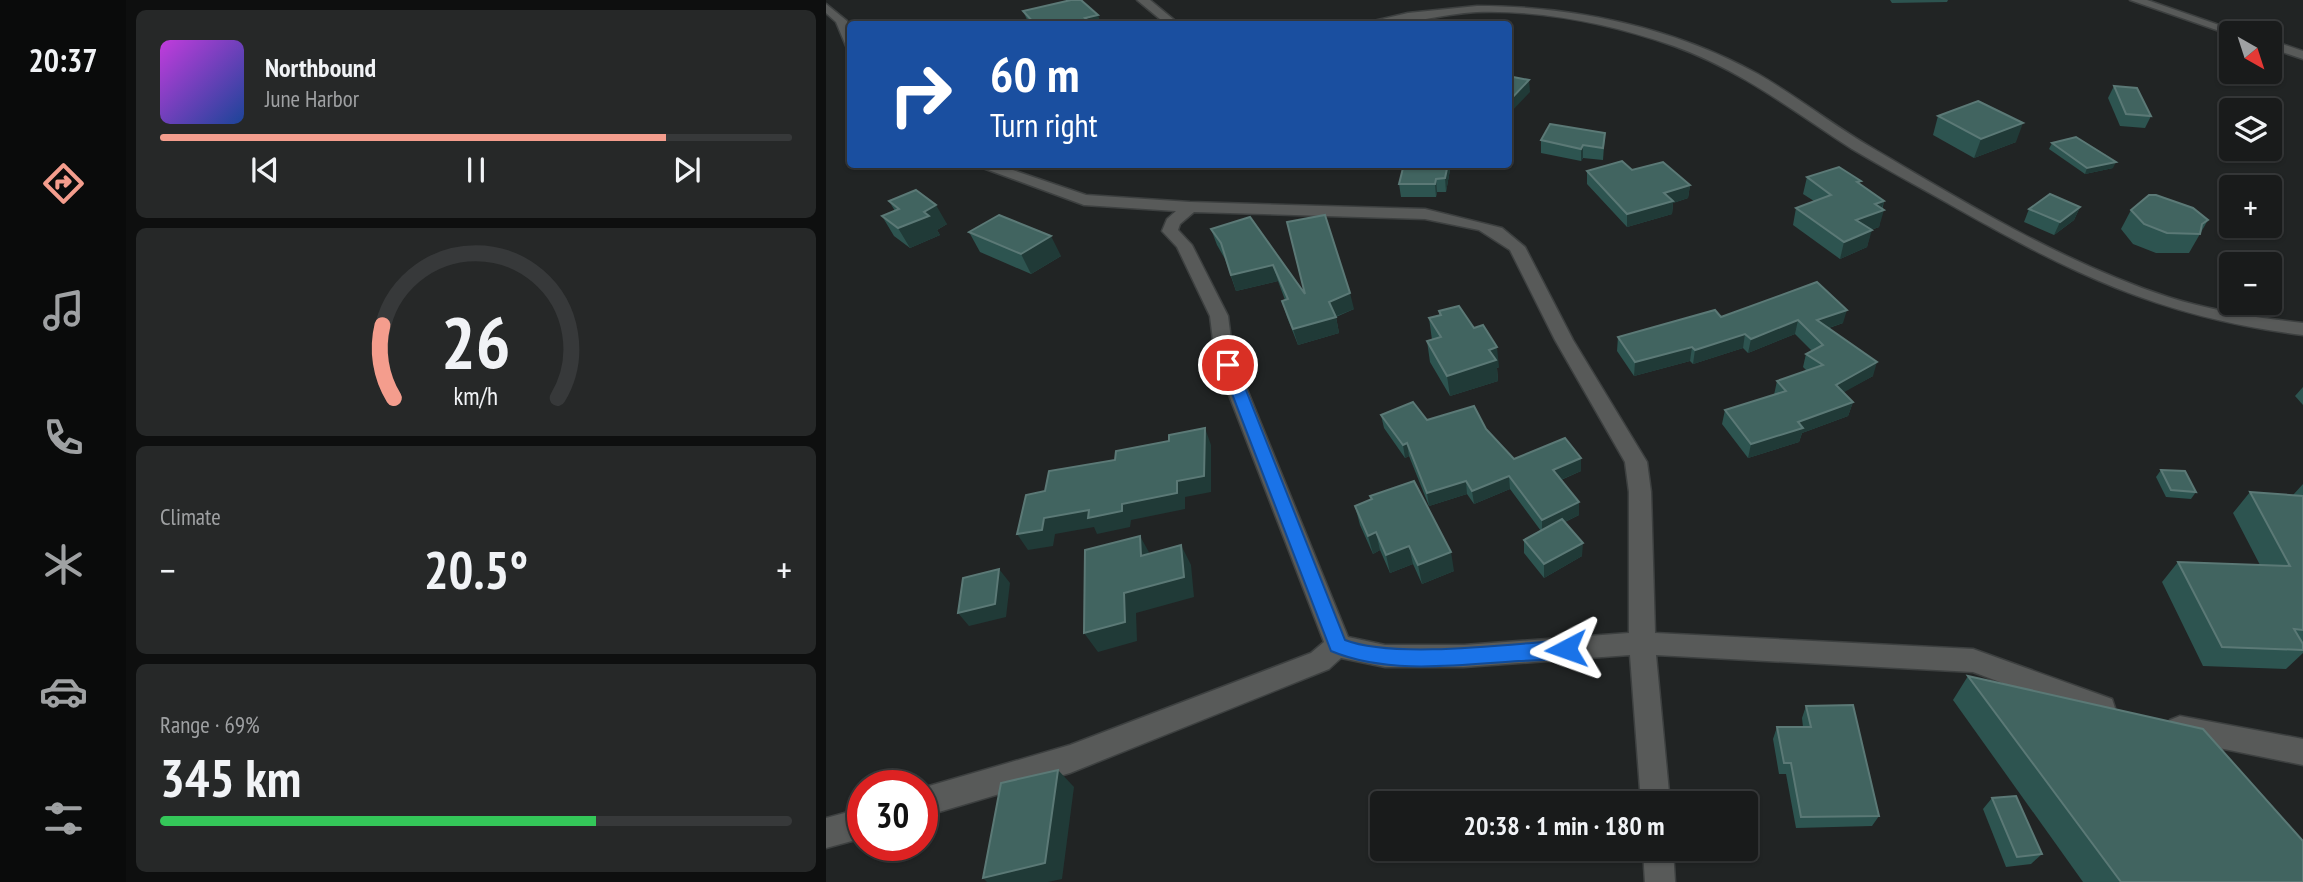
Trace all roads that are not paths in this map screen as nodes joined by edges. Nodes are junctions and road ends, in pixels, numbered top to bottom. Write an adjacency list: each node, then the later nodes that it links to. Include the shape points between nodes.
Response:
1 (1143, 0): 4 (street)
2 (2136, 0): 6 (street)
3 (826, 7): 7 (street, via 841,21)
4 (1169, 21)
5 (1388, 21): 12 (street, via 1498,9 1579,19 1657,38 1737,68 1858,146 2042,252 2098,279 2202,313)
6 (2219, 27)
7 (847, 36)
8 (2282, 48): 9 (street)
9 (2303, 55)
10 (991, 168): 11 (street, via 1084,200)
11 (1190, 207): 13 (street, via 1446,217 1496,231 1517,247 1564,340 1636,463); 14 (street, via 1172,222 1170,231 1184,245 1219,317 1234,382)
12 (2303, 329)
13 (1642, 643): 14 (street, via 1464,656 1385,656); 15 (street, via 1973,661); 18 (street)
14 (1338, 645): 19 (street, via 1320,661 1164,725 1070,760)
15 (2119, 713)
16 (2156, 723): 17 (street)
17 (2303, 752)
18 (1653, 791)
19 (938, 798)
20 (847, 827): 21 (street)
21 (826, 833)
22 (1659, 861): 23 (street)
23 (1660, 882)

